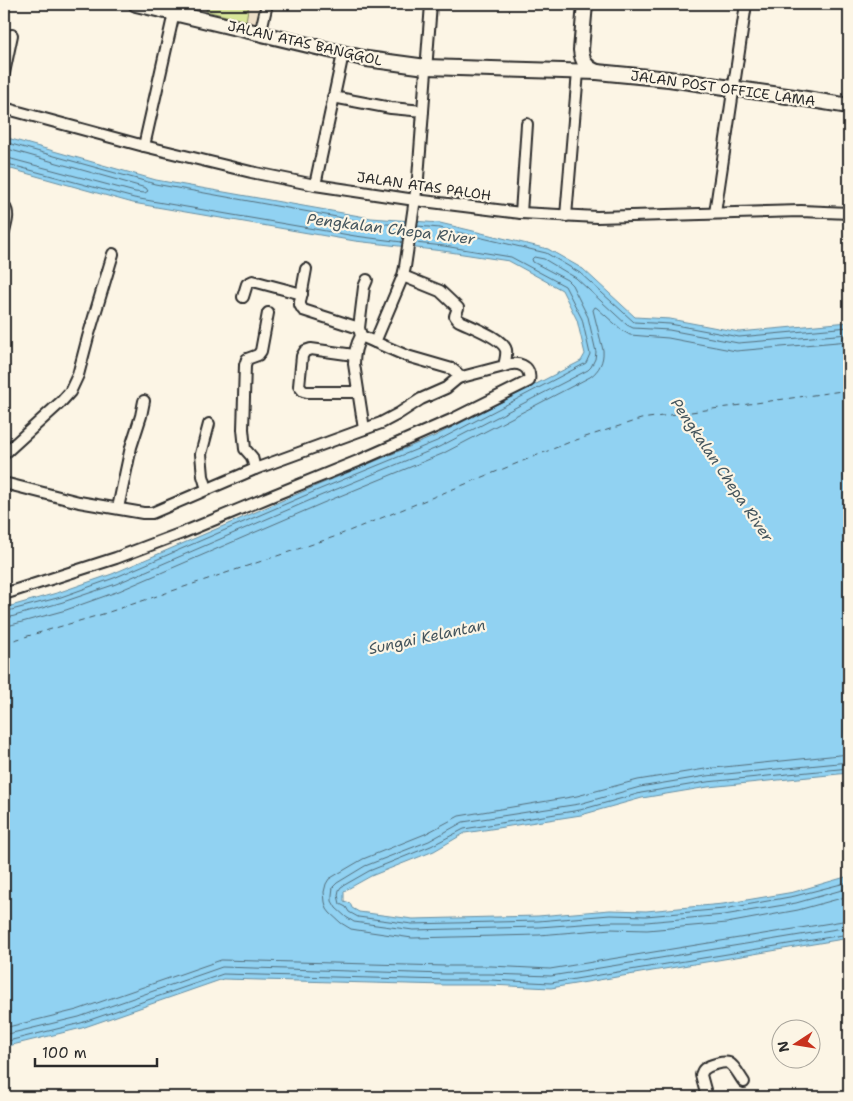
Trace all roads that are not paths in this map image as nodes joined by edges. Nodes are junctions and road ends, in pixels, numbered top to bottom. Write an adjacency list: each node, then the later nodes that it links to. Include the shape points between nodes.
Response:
1 (136, 4): 6 (main road, JALAN ATAS BANGGOL)
2 (267, 4): 7 (street)
3 (431, 4): 11 (street)
4 (584, 4): 9 (main road)
5 (746, 4): 16 (street)
6 (174, 13): 7 (main road, JALAN ATAS BANGGOL); 22 (street)
7 (260, 34): 10 (main road, JALAN ATAS BANGGOL)
8 (12, 35): 15 (street)
9 (580, 50): 12 (main road, via 567,63); 14 (main road, via 583,62)
10 (343, 54): 11 (main road, JALAN ATAS BANGGOL); 17 (street)
11 (426, 67): 12 (main road, JALAN ATAS BANGGOL); 20 (street)
12 (548, 70): 13 (main road, JALAN ATAS BANGGOL)
13 (578, 72): 14 (main road, JALAN ATAS BANGGOL); 29 (street)
14 (597, 72): 16 (main road, JALAN POST OFFICE LAMA)
15 (4, 73)
16 (733, 89): 18 (main road, JALAN POST OFFICE LAMA); 28 (street)
17 (333, 97): 20 (street); 23 (street)
18 (849, 106)
19 (4, 108): 22 (street, JALAN ATAS PALOH)
20 (423, 112): 24 (street)
21 (527, 124): 26 (street)
22 (144, 146): 23 (street, JALAN ATAS PALOH)
23 (315, 185): 24 (street, JALAN ATAS PALOH)
24 (416, 200): 26 (street, JALAN ATAS PALOH); 33 (street)
25 (4, 206): 30 (street, via 8,215)
26 (521, 213): 29 (street, JALAN ATAS PALOH)
27 (849, 213): 28 (street, JALAN ATAS PALOH)
28 (715, 214): 29 (street, JALAN ATAS PALOH)
29 (566, 216)
30 (4, 232)
31 (113, 254): 47 (street, via 78,375 70,392)
32 (306, 268): 35 (street)
33 (404, 272): 39 (street); 41 (street, via 440,292 458,308 455,316 458,320 504,345)
34 (366, 280): 38 (street)
35 (302, 294): 36 (street, via 253,281 247,284); 38 (street, via 300,305 303,310)
36 (243, 297)
37 (268, 313): 48 (street, via 261,351 246,359 244,365 245,449 252,457)
38 (360, 332): 39 (street); 40 (street)
39 (375, 342): 42 (street, via 407,356 452,369)
40 (354, 355): 43 (street); 43 (street, via 312,349 305,351 299,386 307,392)
41 (504, 366): 42 (street); 52 (street, via 523,366 529,372 529,382 358,461 182,534)
42 (458, 378): 46 (street, via 446,388)
43 (358, 392): 46 (street)
44 (144, 401): 51 (street)
45 (209, 424): 50 (street, via 201,454)
46 (364, 430): 48 (street)
47 (4, 454)
48 (255, 469): 50 (street)
49 (4, 483): 51 (street)
50 (207, 490): 51 (street, via 149,514)
51 (118, 508)
52 (4, 594)
53 (744, 1082): 54 (street, via 729,1063 704,1069 701,1075)
54 (707, 1097)

